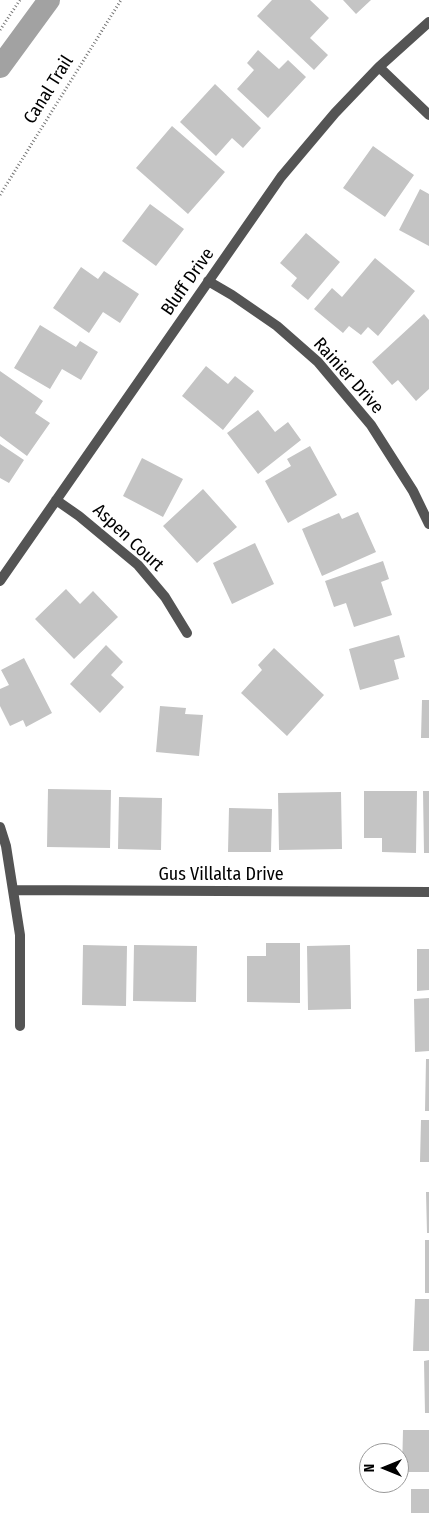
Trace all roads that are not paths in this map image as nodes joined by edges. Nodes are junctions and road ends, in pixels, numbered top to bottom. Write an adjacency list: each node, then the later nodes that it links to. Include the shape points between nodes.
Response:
1 (429, 22): 2 (street, Bluff Drive)
2 (379, 68): 3 (street); 4 (street, Bluff Drive, via 335,113 281,177)
3 (429, 115)
4 (208, 281): 5 (street, Bluff Drive); 6 (street, Rainier Drive, via 277,326 318,362 387,448)
5 (56, 500): 7 (street, Bluff Drive); 8 (street, Aspen Court, via 138,565)
6 (429, 524)
7 (0, 581)
8 (187, 633)
9 (0, 827): 10 (street)
10 (13, 890): 11 (street, Gus Villalta Drive); 12 (street, via 20,935)
11 (429, 892)
12 (20, 1026)

